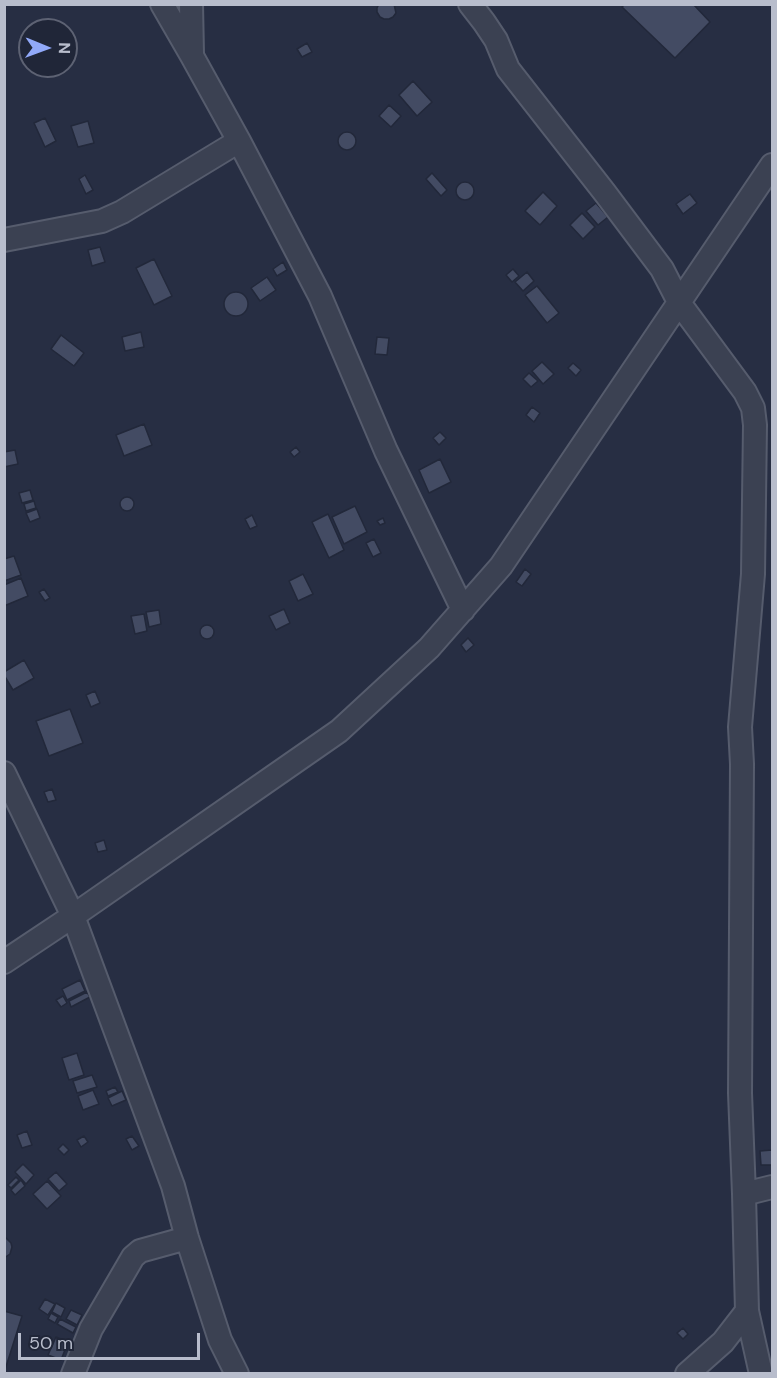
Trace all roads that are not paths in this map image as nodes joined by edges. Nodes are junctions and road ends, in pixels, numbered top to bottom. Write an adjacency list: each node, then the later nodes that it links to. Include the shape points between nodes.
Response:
1 (162, 4): 4 (street)
2 (191, 4): 4 (street)
3 (470, 4): 8 (street, via 496,40 508,69 662,269)
4 (192, 56): 5 (street)
5 (240, 141): 7 (street, via 102,221); 10 (street, via 320,296 386,450)
6 (772, 165): 8 (street)
7 (4, 240)
8 (680, 304): 9 (street, via 753,408); 10 (street, via 501,566)
9 (763, 574): 15 (street, via 740,727 740,1093)
10 (463, 610): 12 (street, via 429,648 339,730)
11 (4, 773): 12 (street)
12 (73, 916): 13 (street); 16 (street, via 173,1186)
13 (4, 962)
14 (772, 1187): 15 (street)
15 (744, 1194): 17 (street)
16 (187, 1238): 18 (street, via 140,1251 133,1257 91,1329); 19 (street, via 220,1340)
17 (747, 1311): 20 (street, via 723,1342); 21 (street)
18 (73, 1374)
19 (237, 1374)
20 (687, 1374)
21 (761, 1374)

